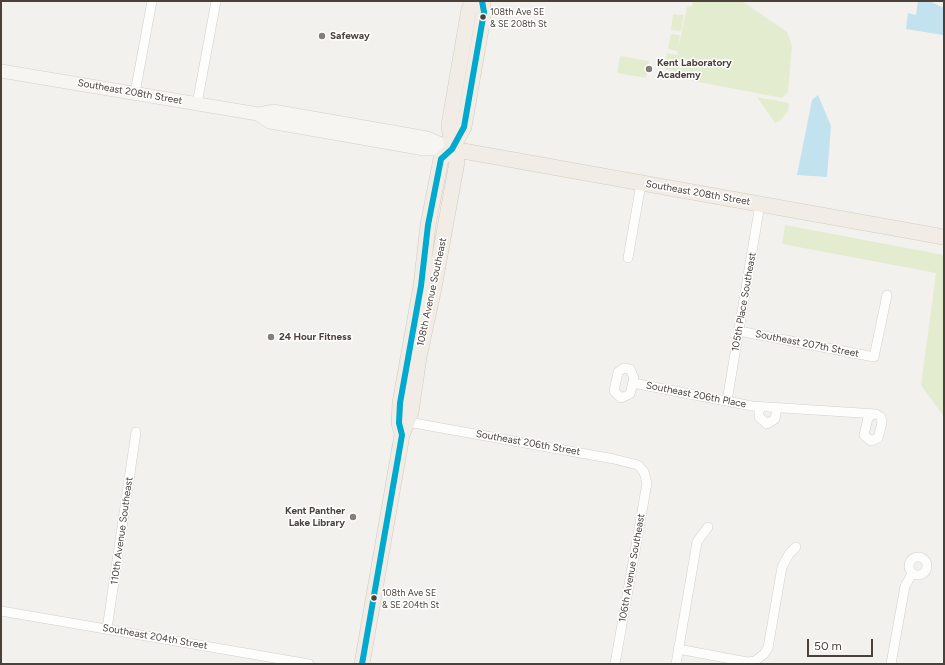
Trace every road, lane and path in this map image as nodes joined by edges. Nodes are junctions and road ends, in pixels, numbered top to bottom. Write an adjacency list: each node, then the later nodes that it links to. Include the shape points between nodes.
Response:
1 (152, 1): 6 (street)
2 (216, 1): 7 (street)
3 (474, 1): 8 (main road, via 469,8 449,125)
4 (482, 1): 8 (main road, 108th Avenue Southeast, via 484,12 464,127)
5 (1, 71): 6 (main road, Southeast 208th Street)
6 (135, 93): 7 (main road, Southeast 208th Street)
7 (197, 104): 8 (main road, Southeast 208th Street, via 258,114 270,122 344,136 424,149)
8 (452, 149): 9 (main road, Southeast 208th Street); 20 (main road, 108th Avenue Southeast, via 441,159 428,225 421,286 400,403 399,423)
9 (641, 184): 10 (main road, Southeast 208th Street); 12 (street)
10 (760, 204): 11 (main road, Southeast 208th Street); 14 (street, 105th Place Southeast)
11 (944, 237)
12 (628, 258)
13 (887, 295): 14 (street, Southeast 207th Street, via 874,357)
14 (739, 331): 16 (street, 105th Place Southeast)
15 (633, 383): 16 (street, Southeast 206th Place)
16 (727, 401): 17 (street, Southeast 206th Place)
17 (759, 407): 18 (street, Southeast 206th Place); 18 (street, Southeast 206th Place, via 759,417 766,424 775,419)
18 (777, 408): 19 (street, Southeast 206th Place)
19 (873, 414)
20 (405, 429): 22 (street, Southeast 206th Street, via 621,460 638,465); 30 (main road, 108th Avenue Southeast)
21 (136, 432): 27 (street, 110th Avenue Southeast)
22 (644, 472): 31 (street, 106th Avenue Southeast, via 647,483)
23 (708, 527): 28 (street, via 697,542)
24 (796, 546): 28 (street, via 782,567 768,648 759,658 747,662)
25 (912, 574): 33 (street, via 905,586)
26 (1, 611): 27 (street, Southeast 204th Street)
27 (107, 630): 29 (street, Southeast 204th Street)
28 (678, 650): 32 (street)
29 (310, 664)
30 (362, 664)
31 (615, 664)
32 (676, 664)
33 (891, 664)

